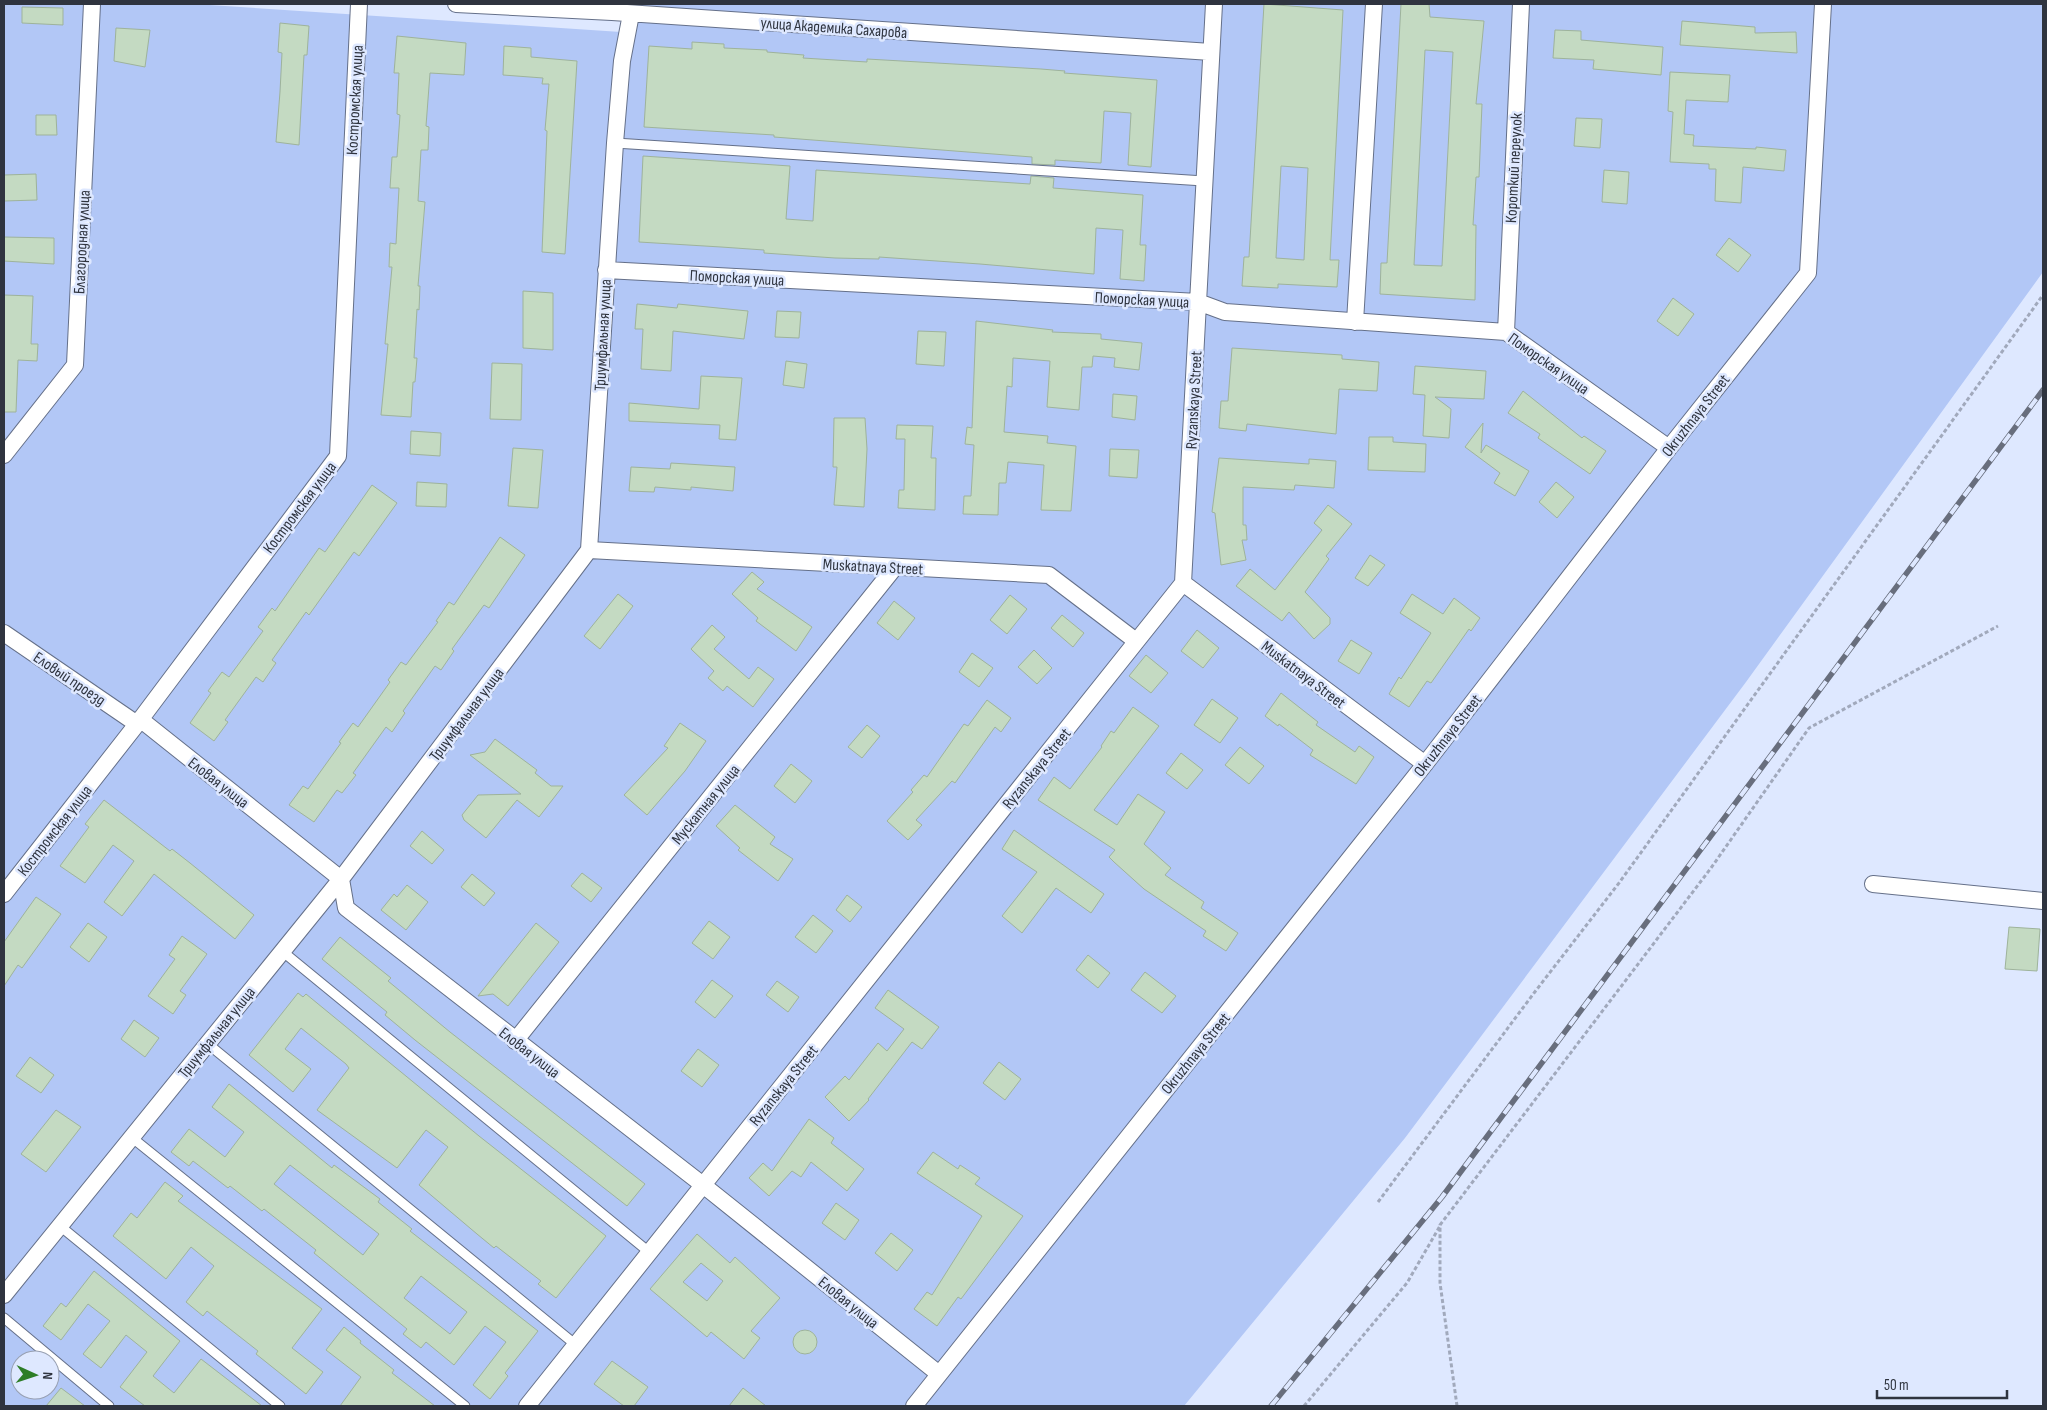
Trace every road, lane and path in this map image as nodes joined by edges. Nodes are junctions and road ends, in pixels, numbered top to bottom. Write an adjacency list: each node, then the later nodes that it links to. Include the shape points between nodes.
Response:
1 (92, 4): 19 (street, Благородная улица, via 75,365)
2 (359, 4): 26 (street, Костромская улица, via 338,456)
3 (456, 4): 8 (street, улица Академика Сахарова)
4 (1214, 4): 10 (street, Ryzanskaya Street)
5 (1374, 4): 16 (street)
6 (1521, 4): 17 (street, Короткий переулок)
7 (1823, 4): 18 (street, Okruzhnaya Street, via 1808,273)
8 (613, 8): 9 (street, улица Академика Сахарова)
9 (631, 14): 10 (street, улица Академика Сахарова); 11 (street, Триумфальная улица, via 622,61)
10 (1211, 52): 12 (street, Ryzanskaya Street)
11 (615, 142): 12 (lane); 13 (street, Триумфальная улица)
12 (1204, 181): 15 (street, Ryzanskaya Street)
13 (606, 270): 15 (street, Поморская улица); 20 (street, Триумфальная улица)
14 (2043, 295): 37 (path, via 1625,875)
15 (1198, 302): 16 (street, Поморская улица, via 1225,312); 22 (street, Ryzanskaya Street)
16 (1355, 322): 17 (street, Поморская улица)
17 (1506, 332): 18 (street, Поморская улица)
18 (1669, 448): 27 (street, Okruzhnaya Street)
19 (4, 455)
20 (589, 550): 21 (street, Muskatnaya Street); 28 (street, Триумфальная улица)
21 (895, 567): 25 (street, Muskatnaya Street, via 1048,575); 33 (street, Мускатная улица)
22 (1183, 583): 25 (street, Ryzanskaya Street); 27 (street, Muskatnaya Street)
23 (1998, 626): 38 (path, via 1809,728 1711,868)
24 (4, 633): 26 (street, Еловый проезд)
25 (1136, 642): 36 (street, Ryzanskaya Street)
26 (138, 721): 28 (street, Еловая улица); 30 (street, Костромская улица)
27 (1425, 764): 44 (street, Okruzhnaya Street)
28 (342, 879): 32 (street, Триумфальная улица); 33 (street, Еловая улица, via 346,908)
29 (1873, 884): 31 (street)
30 (4, 894)
31 (2043, 902)
32 (282, 951): 34 (street, Триумфальная улица); 40 (lane)
33 (515, 1041): 36 (street, Еловая улица)
34 (208, 1044): 35 (street, Триумфальная улица); 43 (lane)
35 (130, 1136): 39 (street, Триумфальная улица); 47 (lane)
36 (703, 1185): 40 (street, Ryzanskaya Street); 44 (street, Еловая улица)
37 (1378, 1202)
38 (1440, 1225): 50 (path, via 1407,1283); 51 (path, via 1440,1283)
39 (60, 1226): 41 (street, Триумфальная улица); 46 (lane)
40 (650, 1252): 43 (street, Ryzanskaya Street)
41 (4, 1295)
42 (4, 1318): 45 (lane)
43 (576, 1345): 48 (street, Ryzanskaya Street)
44 (939, 1374): 49 (street, Okruzhnaya Street)
45 (109, 1406)
46 (280, 1406)
47 (465, 1406)
48 (527, 1406)
49 (914, 1406)
50 (1304, 1406)
51 (1456, 1406)

